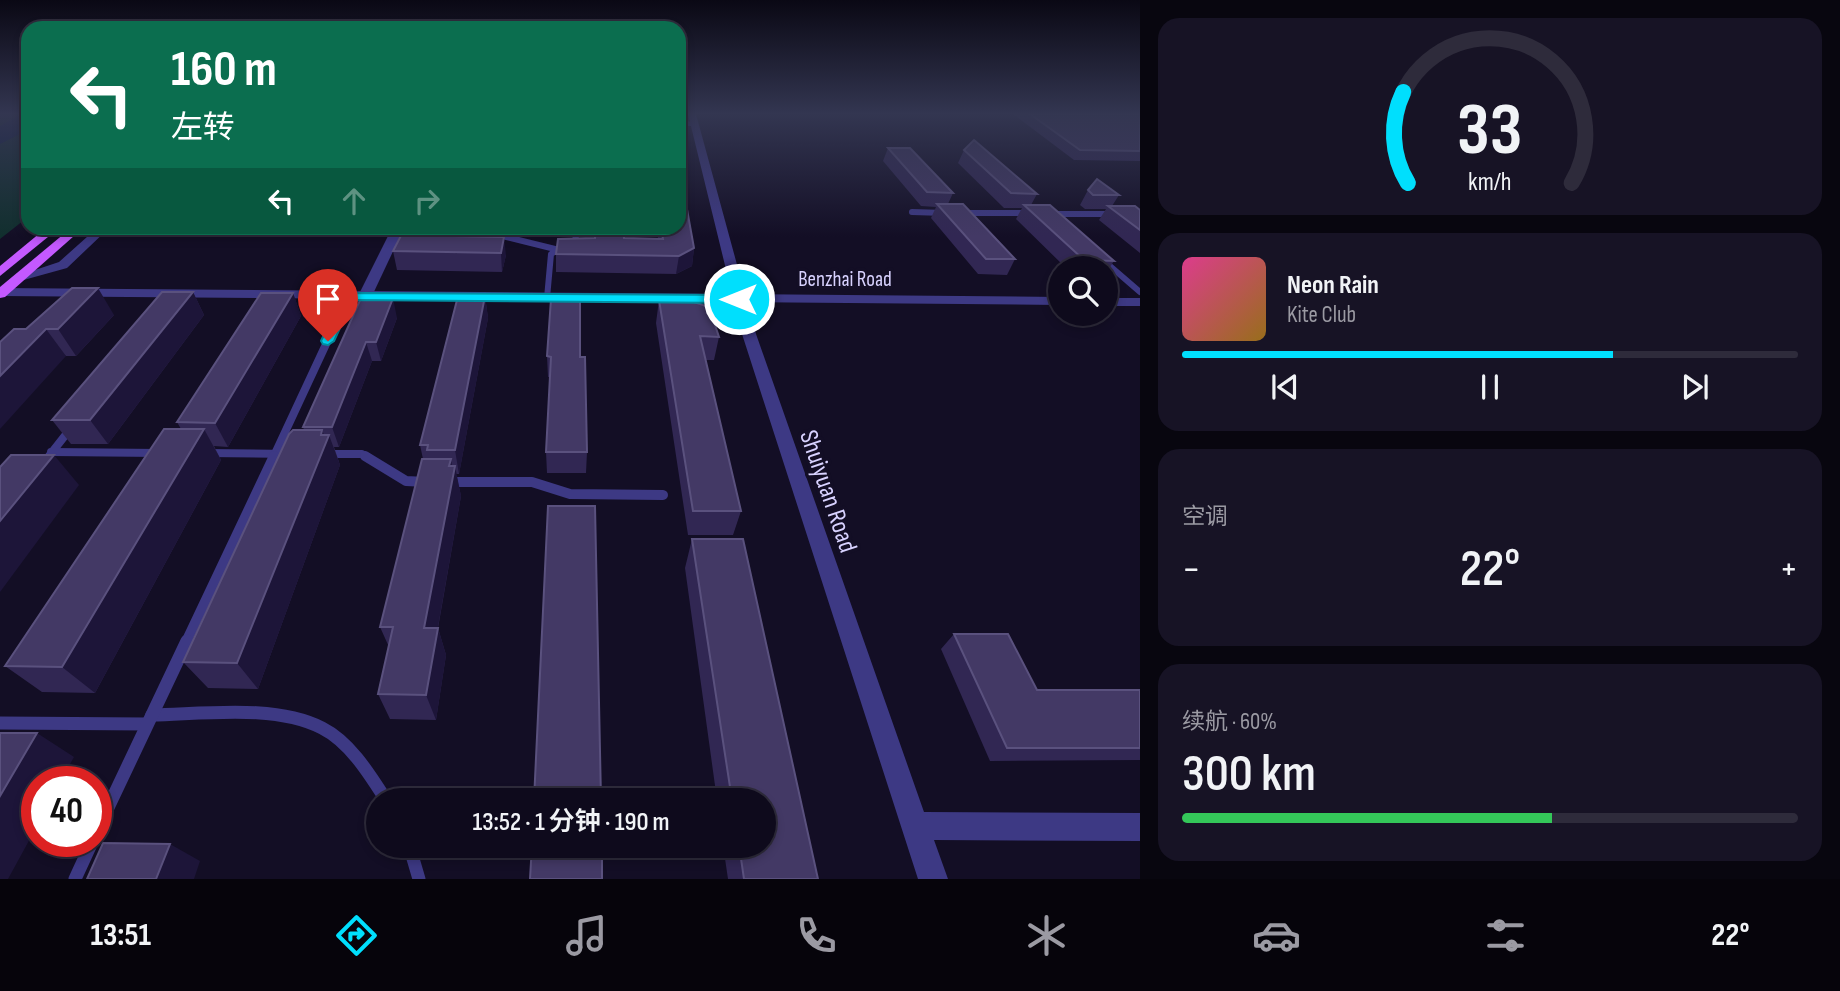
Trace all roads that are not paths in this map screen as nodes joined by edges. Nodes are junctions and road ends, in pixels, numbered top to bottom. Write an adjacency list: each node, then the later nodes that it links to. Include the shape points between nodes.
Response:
1 (699, 155): 22 (street, Shuiyuan Road)
2 (1041, 205): 4 (lane)
3 (912, 212): 4 (lane)
4 (1051, 214): 5 (lane); 6 (lane)
5 (1124, 214)
6 (1060, 222)
7 (45, 235): 14 (main road)
8 (69, 235): 16 (main road)
9 (95, 235): 16 (street, via 63,265)
10 (395, 235): 20 (street)
11 (498, 235): 13 (lane)
12 (576, 235): 13 (lane)
13 (555, 249): 21 (lane)
14 (0, 272)
15 (1118, 273): 17 (lane)
16 (20, 277): 18 (main road)
17 (1140, 292)
18 (1, 293): 19 (street, Benzhai Road)
19 (349, 296): 20 (street, Benzhai Road); 30 (lane)
20 (365, 296): 21 (street, Benzhai Road)
21 (547, 298): 22 (street, Benzhai Road)
22 (739, 299): 23 (street, Benzhai Road); 39 (street, Shuiyuan Road)
23 (1048, 302)
24 (1118, 302): 25 (street)
25 (1140, 302)
26 (77, 421): 27 (lane)
27 (51, 452): 28 (lane); 33 (lane)
28 (177, 453)
29 (191, 453): 30 (lane)
30 (275, 454): 31 (lane); 35 (lane)
31 (300, 454)
32 (312, 454): 34 (lane, via 362,454 406,481 532,482 570,494)
33 (43, 463)
34 (663, 495)
35 (150, 720): 36 (lane); 37 (lane, via 286,716 324,728 369,771); 38 (lane)
36 (0, 723)
37 (379, 788)
38 (112, 800)
39 (915, 826): 40 (street); 45 (street, Shuiyuan Road)
40 (1140, 827)
41 (85, 857): 43 (lane)
42 (412, 858): 44 (lane)
43 (75, 879)
44 (418, 879)
45 (933, 879)

